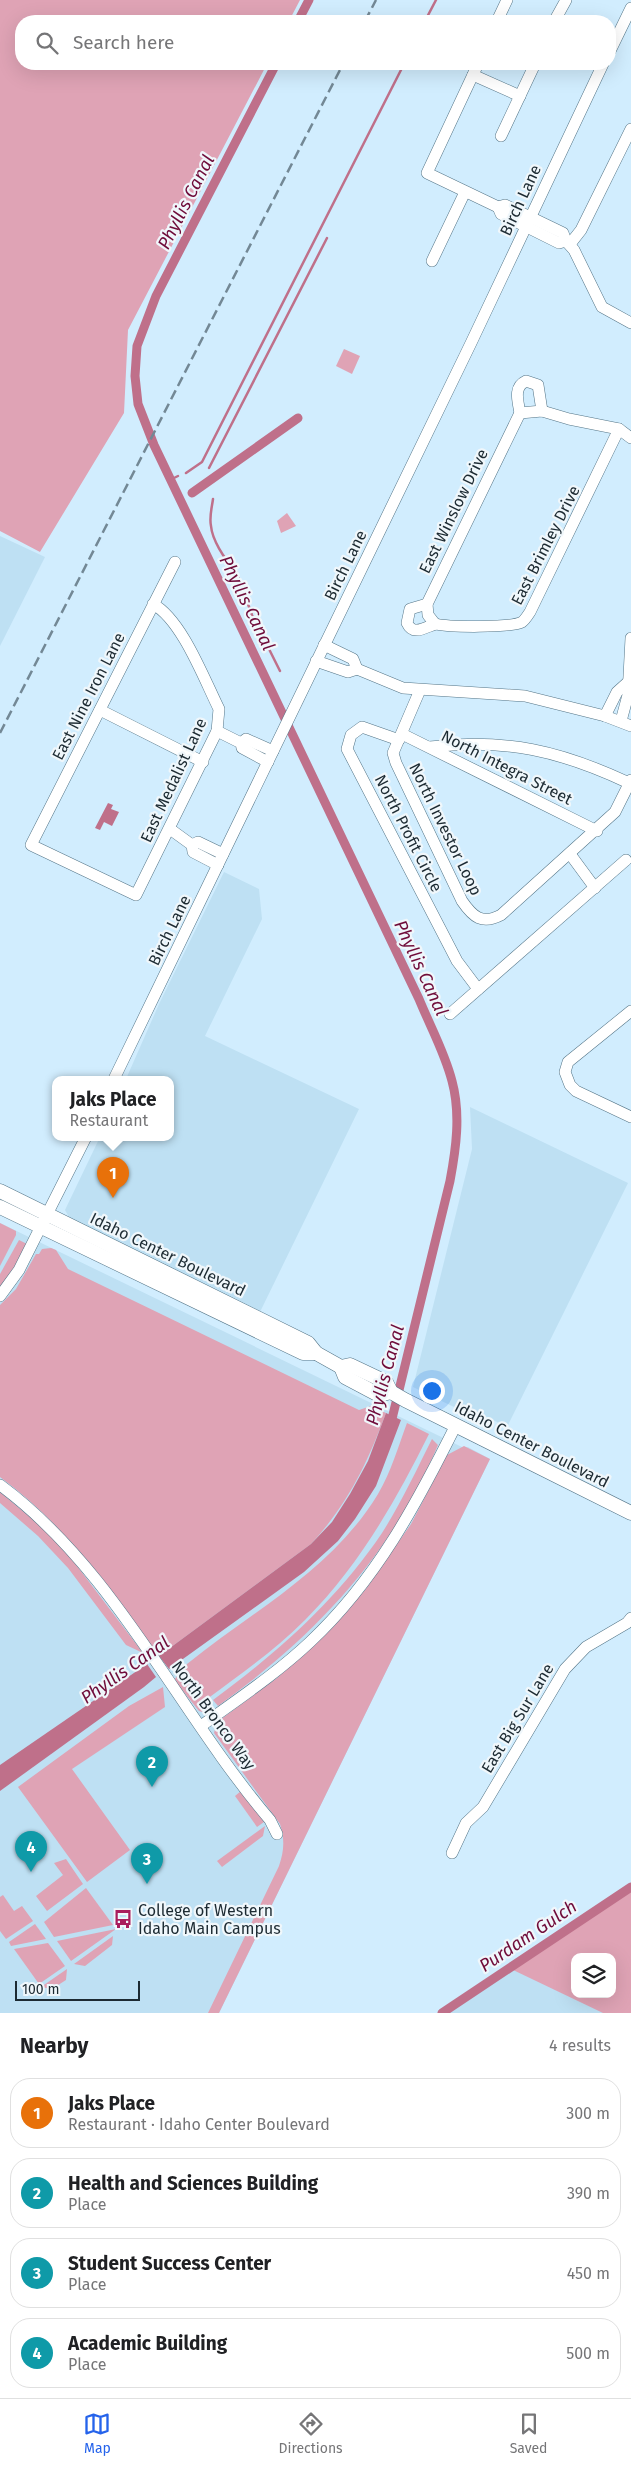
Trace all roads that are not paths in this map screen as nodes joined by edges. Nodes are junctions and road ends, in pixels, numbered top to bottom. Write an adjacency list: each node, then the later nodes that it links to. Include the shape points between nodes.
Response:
1 (507, 0): 4 (street)
2 (566, 0): 5 (street)
3 (631, 8): 6 (street)
4 (500, 15)
5 (558, 15)
6 (616, 39)
7 (475, 70): 10 (street)
8 (532, 70): 11 (street)
9 (600, 70): 15 (street, Birch Lane)
10 (473, 75): 11 (street); 14 (street, via 426,173)
11 (520, 96): 13 (street)
12 (631, 129): 16 (street, via 581,230)
13 (501, 136)
14 (466, 192): 15 (street, via 498,207 501,214); 17 (street)
15 (528, 222): 16 (street, via 559,243); 28 (street, Birch Lane)
16 (568, 243): 18 (street, via 602,307)
17 (432, 261)
18 (631, 323)
19 (542, 411): 20 (street); 20 (street, via 538,385 526,381 517,393); 21 (street)
20 (520, 413): 25 (street, East Winslow Drive)
21 (619, 429): 22 (street); 26 (street, East Brimley Drive, via 535,604 522,622 504,625)
22 (631, 438)
23 (175, 562): 24 (street, East Nine Iron Lane)
24 (153, 604): 34 (street, East Nine Iron Lane); 37 (street, East Medalist Lane, via 175,622 219,709)
25 (427, 604): 26 (street, via 428,615); 26 (street, via 410,609 407,623 416,630)
26 (435, 624)
27 (631, 638): 30 (street)
28 (324, 644): 29 (street, Birch Lane); 31 (street, via 353,659)
29 (316, 661): 31 (street, via 348,672); 41 (street, Birch Lane)
30 (630, 663): 32 (street)
31 (357, 669): 33 (street, via 403,688)
32 (627, 683): 35 (street, via 617,692); 36 (street)
33 (420, 690): 35 (street, via 525,696); 38 (street, North Investor Loop)
34 (100, 710): 42 (street); 51 (street, East Nine Iron Lane, via 31,845)
35 (605, 716): 36 (street)
36 (626, 724)
37 (217, 731): 39 (street); 42 (street, East Medalist Lane)
38 (400, 737): 40 (street, North Integra Street); 47 (street, North Investor Loop, via 393,753 396,763 470,913 490,920 501,915); 52 (street, North Profit Circle, via 362,726 351,735 347,748 457,961)
39 (241, 743): 41 (street, via 246,739); 43 (street, via 242,748)
40 (430, 747): 44 (street, via 507,745 550,753); 46 (street, North Integra Street)
41 (273, 751): 43 (street, Birch Lane)
42 (203, 762): 45 (street, East Medalist Lane)
43 (268, 762): 48 (street, Birch Lane)
44 (630, 781): 46 (street, North Investor Loop, via 615,812)
45 (170, 830): 48 (street, via 192,845 193,852); 51 (street, East Medalist Lane)
46 (597, 831): 47 (street, North Investor Loop)
47 (570, 854): 50 (street)
48 (221, 859): 55 (street, Birch Lane)
49 (626, 860): 50 (street)
50 (595, 888): 52 (street)
51 (136, 895)
52 (478, 990): 54 (street)
53 (631, 1011): 56 (street, via 568,1062 565,1072 565,1077 576,1091)
54 (450, 1014)
55 (115, 1076)
56 (631, 1117)
57 (84, 1141): 60 (street)
58 (0, 1191): 60 (main road, Idaho Center Boulevard)
59 (0, 1208): 61 (main road, Idaho Center Boulevard)
60 (48, 1214): 61 (street); 63 (main road, Idaho Center Boulevard, via 308,1343)
61 (42, 1228): 62 (street, via 19,1270); 63 (main road, Idaho Center Boulevard, via 303,1353)
62 (0, 1296)
63 (316, 1353): 64 (main road, Idaho Center Boulevard, via 341,1367 350,1365 386,1382 391,1392)
64 (456, 1426): 66 (main road, Idaho Center Boulevard); 68 (street, via 406,1521 342,1609 275,1672)
65 (0, 1486): 68 (street, North Bronco Way, via 25,1504 79,1559)
66 (631, 1513)
67 (631, 1618): 70 (street, East Big Sur Lane, via 586,1647 565,1669 483,1807 466,1823)
68 (202, 1726): 69 (street, North Bronco Way)
69 (277, 1834)
70 (452, 1853)

